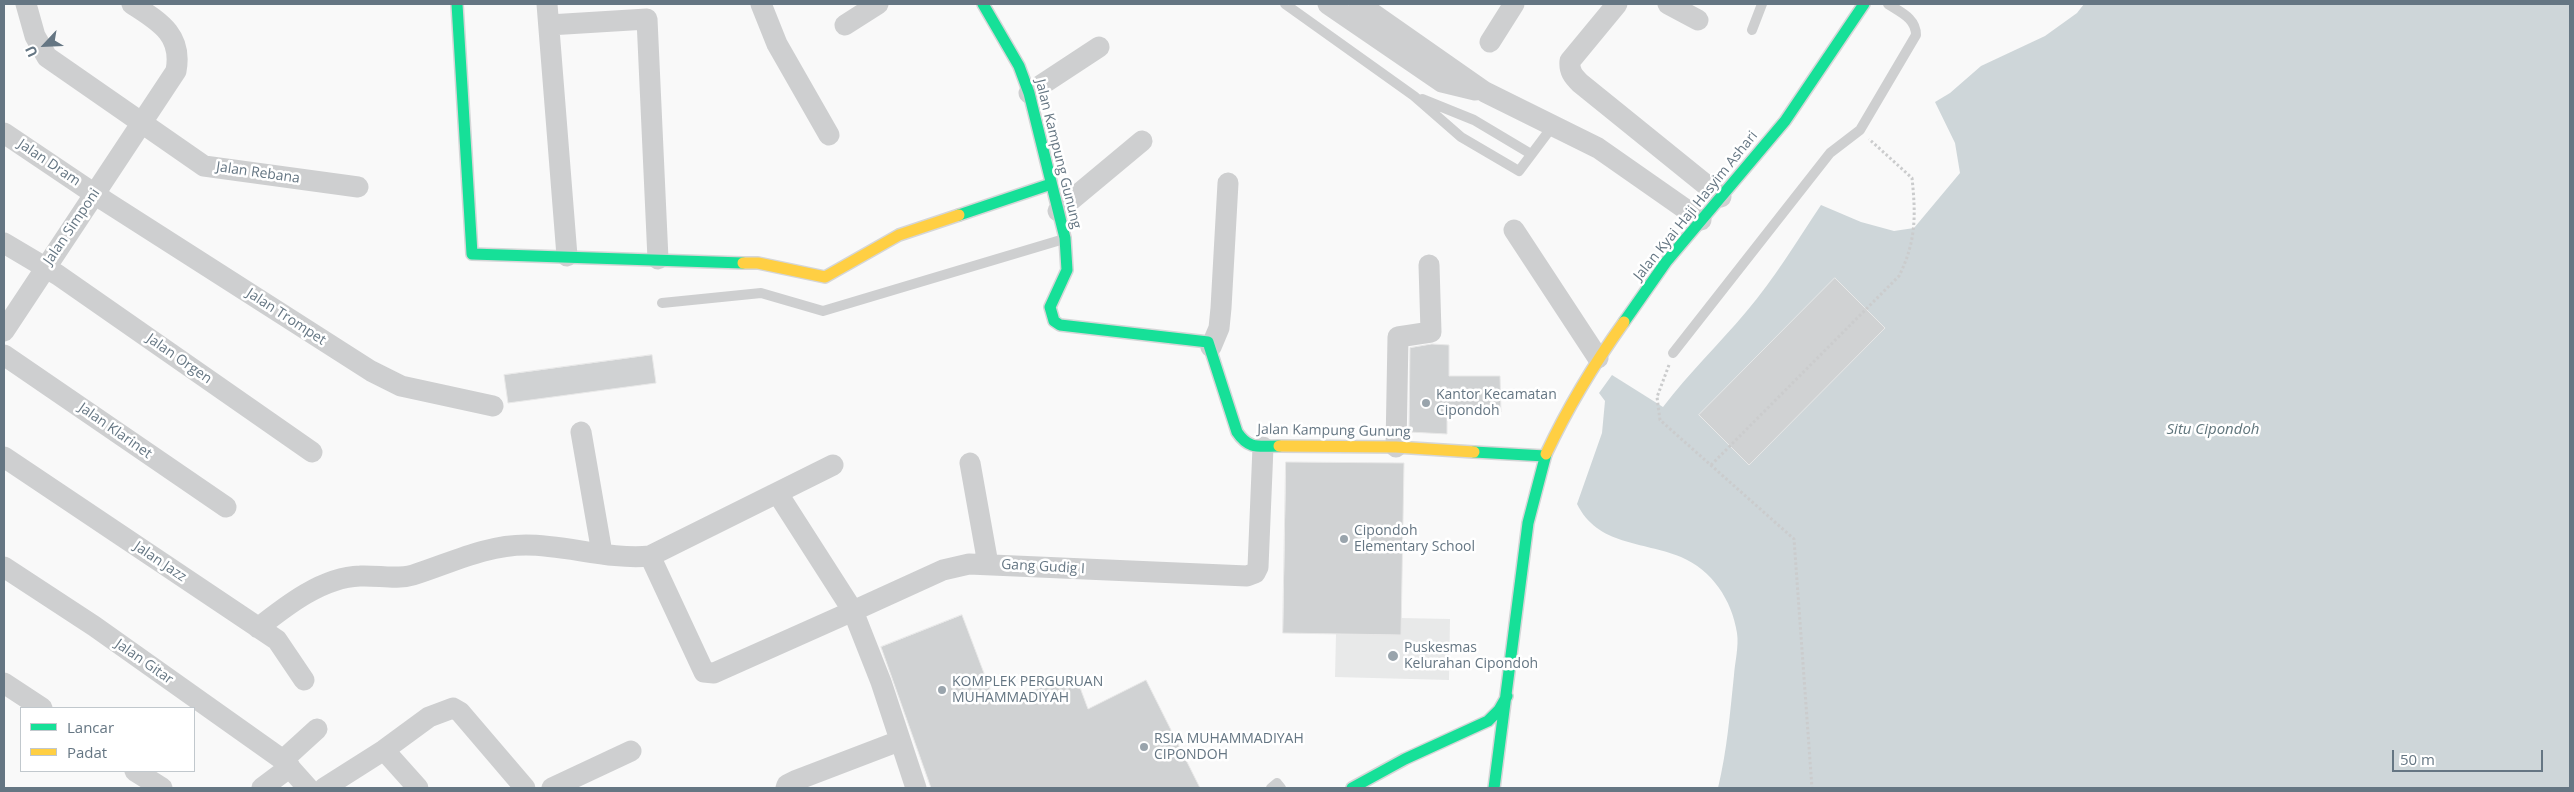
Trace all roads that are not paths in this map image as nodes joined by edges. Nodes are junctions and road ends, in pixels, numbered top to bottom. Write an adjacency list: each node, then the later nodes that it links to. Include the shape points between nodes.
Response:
1 (26, 4): 26 (street, Jalan Rebana, via 35,36 47,56)
2 (132, 4): 26 (street, Jalan Simponi, via 164,25 179,58 176,70)
3 (457, 4): 42 (street, via 472,254)
4 (547, 4): 18 (street)
5 (761, 4): 29 (street, via 777,44)
6 (878, 4): 19 (street)
7 (983, 4): 24 (street, Jalan Kampung Gunung, via 1019,66)
8 (1284, 4): 25 (lane)
9 (1328, 4): 23 (street, via 1442,82)
10 (1358, 4): 23 (street)
11 (1514, 4): 21 (street)
12 (1617, 4): 36 (street, via 1570,61 1572,75)
13 (1668, 4): 17 (street)
14 (1762, 4): 20 (lane)
15 (1864, 4): 36 (street, Jalan Kyai Haji Hasyim Ashari, via 1785,121)
16 (1888, 4): 49 (lane, via 1912,20 1916,34 1860,130 1830,153)
17 (1698, 20)
18 (549, 25): 42 (street); 43 (street, via 647,18)
19 (846, 25)
20 (1752, 30)
21 (1490, 42)
22 (1099, 47): 24 (street)
23 (1485, 92): 27 (street)
24 (1029, 93): 33 (street, Jalan Kampung Gunung)
25 (1414, 96): 31 (lane, via 1474,120); 31 (lane, via 1461,137 1519,171)
26 (142, 123): 34 (street, Jalan Rebana, via 204,166); 35 (street, Jalan Simponi)
27 (1552, 127): 31 (lane); 38 (street, via 1598,148)
28 (4, 133): 35 (street, Jalan Dram)
29 (829, 135)
30 (1142, 141): 37 (street)
31 (1531, 154)
32 (1228, 183): 48 (street, via 1221,308)
33 (1051, 184): 37 (street, Jalan Kampung Gunung); 43 (street, via 899,235 825,277 758,263)
34 (358, 186)
35 (94, 194): 45 (street, Jalan Simponi); 52 (street, Jalan Trompet, via 371,371 401,386)
36 (1721, 197): 38 (street, Jalan Kyai Haji Hasyim Ashari)
37 (1058, 211): 40 (street, Jalan Kampung Gunung)
38 (1701, 220): 51 (street, Jalan Kyai Haji Hasyim Ashari, via 1666,262)
39 (1514, 230): 51 (street)
40 (1065, 238): 46 (lane, via 823,311 761,293); 48 (street, Jalan Kampung Gunung, via 1067,270 1050,307 1054,321 1060,325 1205,340)
41 (4, 243): 45 (street, Jalan Orgen)
42 (567, 256): 43 (street)
43 (658, 259)
44 (1429, 265): 55 (street, via 1431,332 1398,337)
45 (44, 268): 47 (street, Jalan Simponi); 56 (street, Jalan Orgen)
46 (662, 302)
47 (4, 331)
48 (1212, 347): 54 (street, Jalan Kampung Gunung, via 1237,432 1248,444)
49 (1673, 353)
50 (4, 354): 62 (street, Jalan Klarinet)
51 (1598, 358): 57 (street, Jalan Kyai Haji Hasyim Ashari)
52 (493, 406)
53 (581, 432): 63 (street)
54 (1263, 447): 55 (street, Jalan Kampung Gunung); 65 (street, Gang Gudig I, via 1258,567 1252,575)
55 (1396, 447): 57 (street, Jalan Kampung Gunung)
56 (312, 452)
57 (1544, 456): 71 (street, Jalan Kyai Haji Hasyim Ashari, via 1528,523)
58 (4, 457): 68 (street, Jalan Jazz)
59 (970, 463): 65 (street)
60 (833, 465): 61 (street)
61 (778, 494): 64 (street); 67 (street)
62 (226, 507)
63 (602, 553): 64 (street); 68 (street, via 546,545 502,546 411,575 331,580)
64 (650, 556): 67 (street, Gang Gudig I, via 704,672 714,673)
65 (988, 564): 67 (street, Gang Gudig I, via 943,570)
66 (4, 567): 78 (street, Jalan Gitar, via 94,626)
67 (853, 611): 75 (street, via 881,682)
68 (258, 628): 69 (street, Jalan Jazz, via 283,645)
69 (304, 680)
70 (4, 683): 72 (street)
71 (1508, 696): 74 (street, Jalan Kyai Haji Hasyim Ashari, via 1494,716); 79 (street, Jalan Kyai Haji Hasyim Ashari)
72 (40, 707)
73 (318, 728): 78 (street)
74 (1469, 730): 79 (street, via 1486,738); 92 (street, Jalan Kyai Haji Hasyim Ashari)
75 (899, 741): 88 (street, via 797,780); 89 (street)
76 (384, 750): 84 (street); 85 (street); 86 (street, via 430,717 452,708 460,712)
77 (631, 751): 87 (street)
78 (287, 763): 82 (street); 83 (street, Jalan Gitar)
79 (1497, 764): 93 (street, Jalan Kyai Haji Hasyim Ashari)
80 (138, 772): 81 (street)
81 (162, 788)
82 (262, 788)
83 (308, 788)
84 (324, 788)
85 (418, 788)
86 (525, 788)
87 (552, 788)
88 (786, 788)
89 (916, 788)
90 (1271, 788): 91 (lane, via 1278,783)
91 (1281, 788)
92 (1352, 788)
93 (1494, 788)

